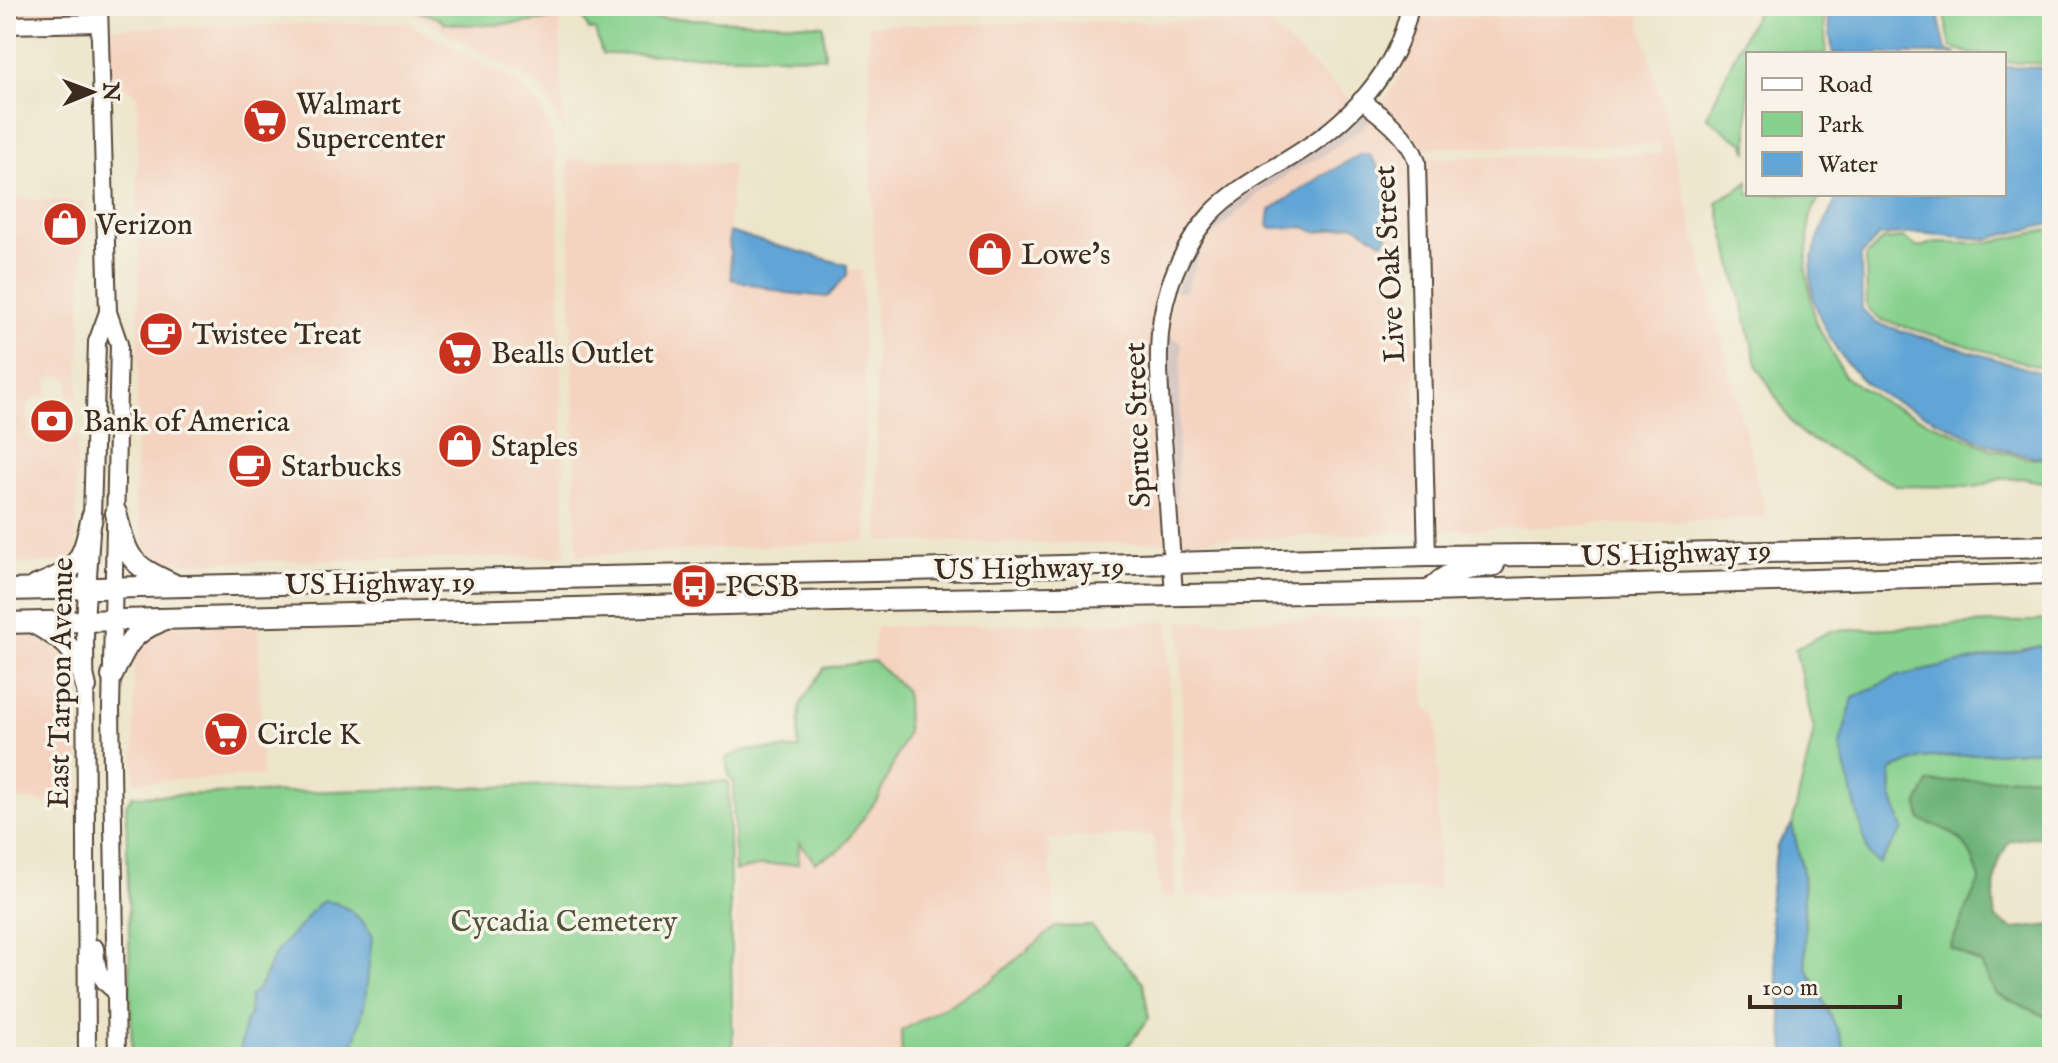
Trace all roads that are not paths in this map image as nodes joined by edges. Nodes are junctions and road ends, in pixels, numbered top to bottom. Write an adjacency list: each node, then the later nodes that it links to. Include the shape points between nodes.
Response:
1 (1410, 6): 4 (main road, via 1398,48)
2 (99, 14): 3 (main road); 5 (main road, East Tarpon Avenue)
3 (6, 25)
4 (1361, 100): 10 (main road, Live Oak Street, via 1392,127 1417,162); 11 (main road, Spruce Street, via 1327,135 1212,212 1169,286 1159,377)
5 (108, 312): 6 (main road, East Tarpon Avenue, via 119,344); 7 (main road, East Tarpon Avenue, via 97,342)
6 (116, 513): 15 (highway, via 134,562); 16 (main road, East Tarpon Avenue)
7 (92, 517): 17 (highway, via 80,560 64,574); 18 (main road, East Tarpon Avenue)
8 (2052, 546): 9 (highway, US Highway 19)
9 (1556, 555): 10 (highway, US Highway 19); 20 (highway, via 1450,572)
10 (1427, 556): 11 (highway, US Highway 19)
11 (1172, 562): 12 (highway, US Highway 19); 21 (main road, Spruce Street)
12 (968, 569): 13 (highway, US Highway 19); 22 (highway, via 895,585)
13 (874, 571): 15 (highway, US Highway 19); 23 (highway, via 845,587)
14 (2052, 573): 20 (highway, US Highway 19)
15 (177, 586): 16 (highway, US Highway 19)
16 (115, 588): 18 (highway, US Highway 19); 26 (main road, East Tarpon Avenue)
17 (28, 589): 18 (highway, US Highway 19); 19 (highway, US Highway 19)
18 (88, 589): 25 (main road, East Tarpon Avenue)
19 (6, 590)
20 (1430, 591): 21 (highway, US Highway 19)
21 (1174, 596): 22 (highway, US Highway 19)
22 (875, 600): 23 (highway, US Highway 19)
23 (741, 603): 24 (highway, US Highway 19)
24 (166, 619): 26 (highway, US Highway 19); 29 (highway, via 129,640)
25 (85, 621): 26 (highway, US Highway 19); 27 (highway, US Highway 19); 30 (main road, East Tarpon Avenue)
26 (114, 621): 29 (main road, East Tarpon Avenue)
27 (32, 622): 28 (highway, US Highway 19); 30 (highway, via 71,647)
28 (6, 623)
29 (112, 676): 32 (main road, East Tarpon Avenue)
30 (86, 687): 31 (main road, East Tarpon Avenue)
31 (85, 897): 32 (main road, via 94,913 96,968); 33 (main road, East Tarpon Avenue)
32 (116, 991): 34 (main road, East Tarpon Avenue)
33 (87, 1057)
34 (117, 1057)

